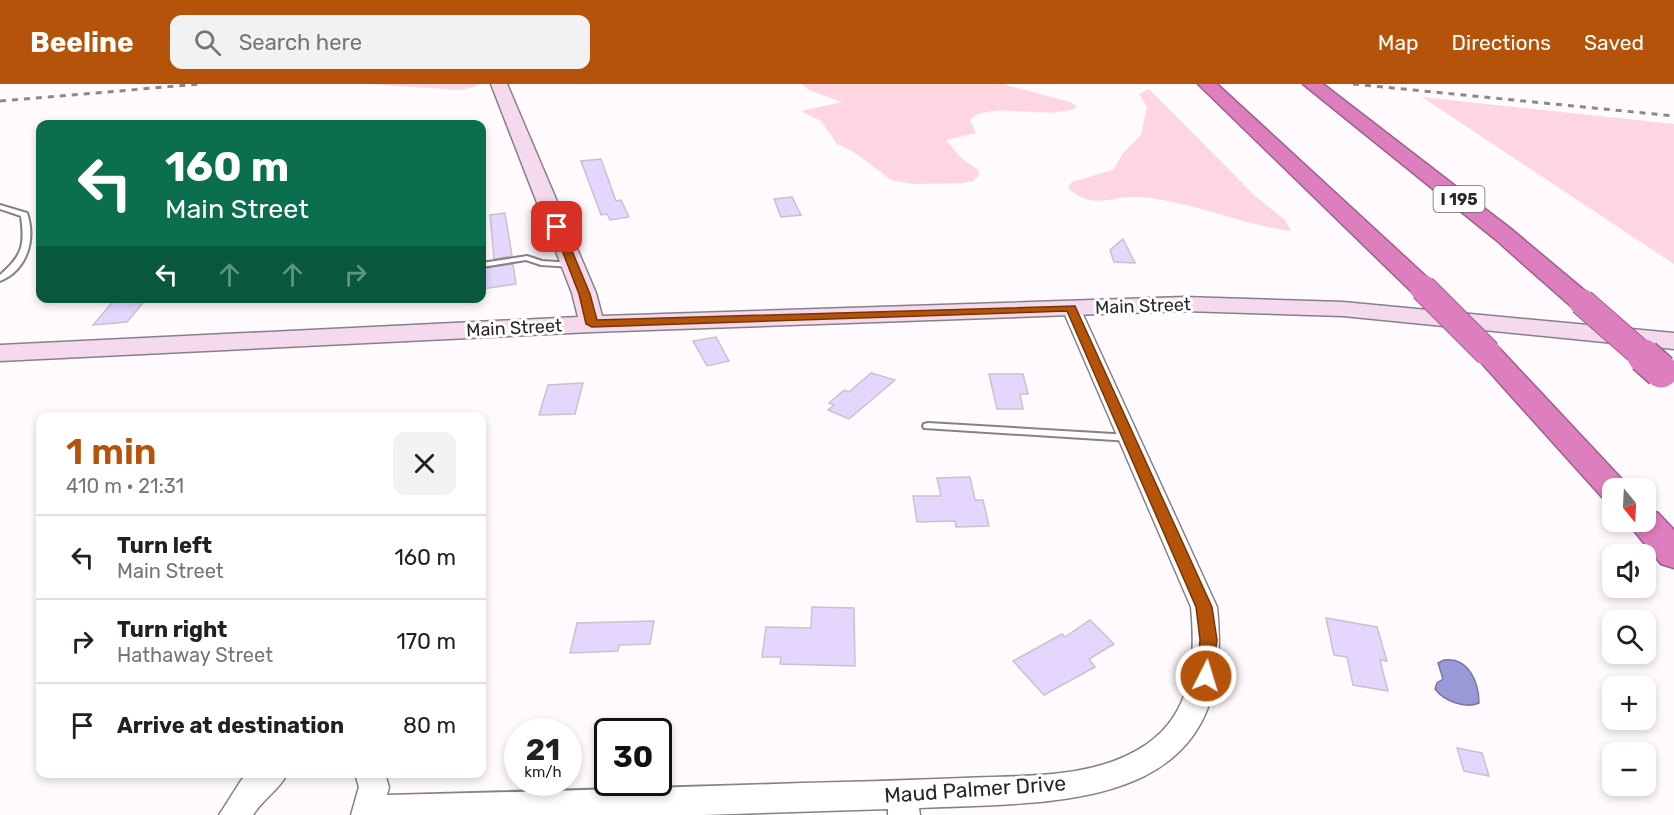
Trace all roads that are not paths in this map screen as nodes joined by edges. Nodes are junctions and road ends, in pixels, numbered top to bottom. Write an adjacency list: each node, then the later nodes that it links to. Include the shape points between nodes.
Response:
1 (499, 84): 6 (main road)
2 (1312, 84): 12 (highway, I 195, bridge, via 1503,234)
3 (1211, 88): 15 (highway, bridge, via 1423,288)
4 (0, 207): 7 (lane, via 24,215 29,243 21,260)
5 (486, 264): 6 (lane, via 526,258)
6 (573, 265): 9 (main road)
7 (0, 279)
8 (1071, 308): 9 (main road, Main Street); 10 (main road, Main Street, via 1184,304 1343,309); 14 (street, Maud Palmer Drive)
9 (592, 324): 11 (main road, Main Street)
10 (1674, 341)
11 (0, 353)
12 (1668, 376)
13 (928, 426): 14 (lane)
14 (1130, 438): 20 (street, Maud Palmer Drive, via 1204,607 1209,640 1206,676 1194,713 1167,745 1137,766 1096,779 1054,788)
15 (1604, 478)
16 (1654, 532): 17 (highway)
17 (1674, 554)
18 (267, 778): 22 (street, via 253,789)
19 (371, 778): 21 (street, Maud Palmer Drive, via 374,787)
20 (903, 805): 21 (street, Maud Palmer Drive)
21 (368, 813)
22 (236, 815)

